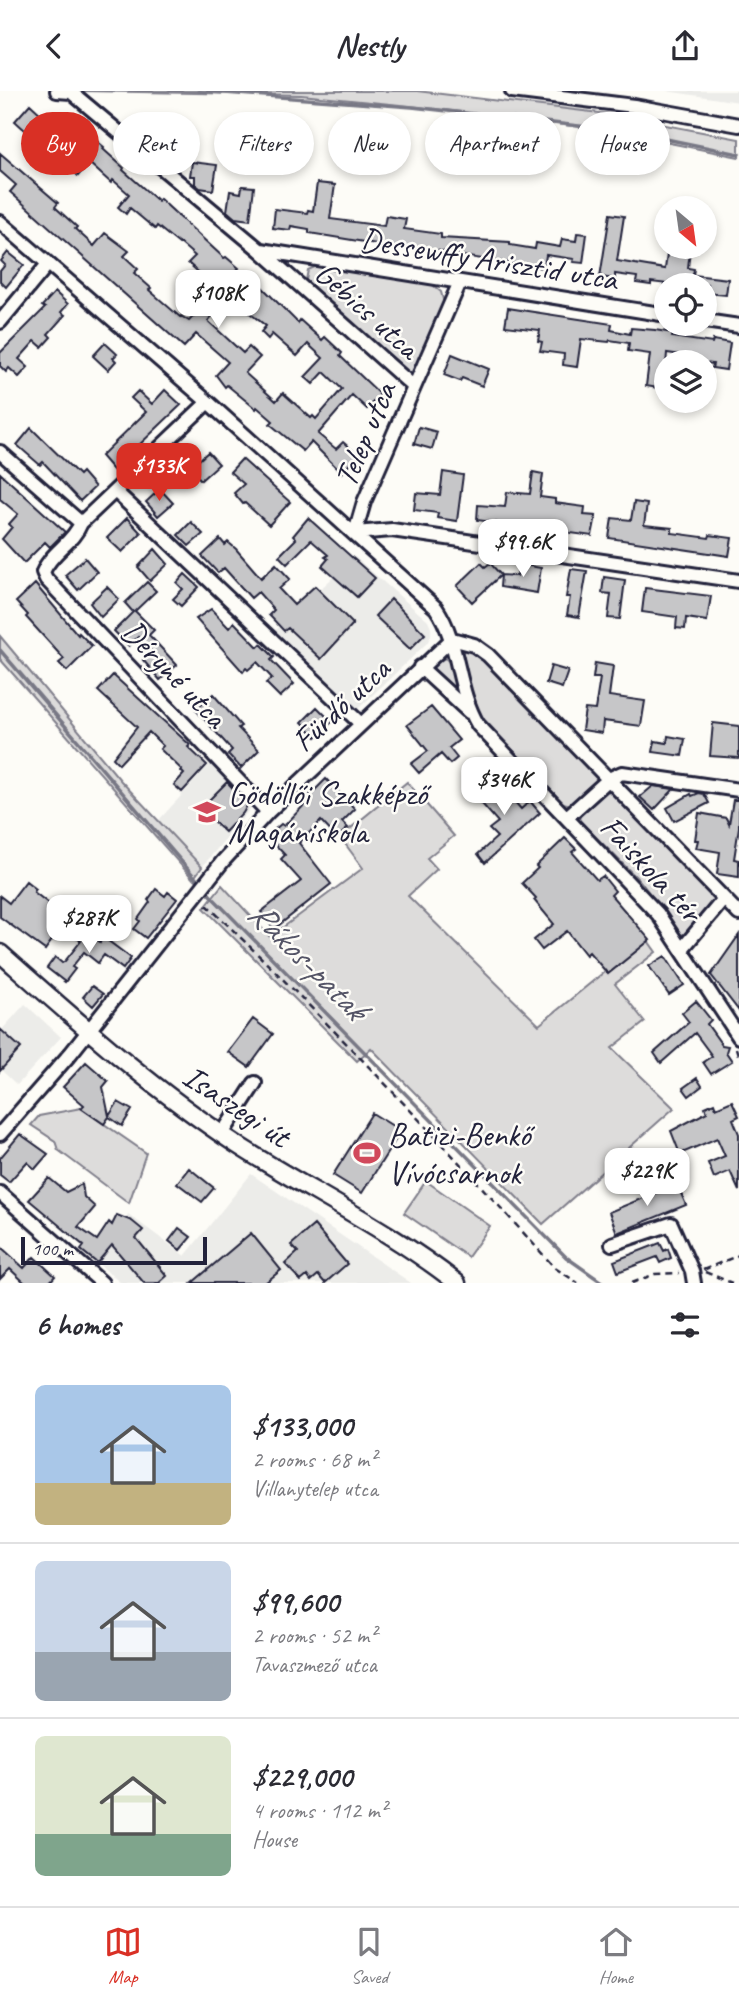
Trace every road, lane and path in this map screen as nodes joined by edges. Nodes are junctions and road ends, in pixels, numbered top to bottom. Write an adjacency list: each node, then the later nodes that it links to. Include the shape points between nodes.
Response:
1 (57, 91): 2 (street, Gébics utca)
2 (71, 91): 6 (street, Gébics utca)
3 (512, 91): 4 (street)
4 (739, 125)
5 (0, 222): 7 (street)
6 (260, 250): 8 (street, Dessewffy Arisztid utca); 13 (street, Gébics utca)
7 (48, 264): 10 (street); 14 (street)
8 (460, 282): 9 (street, Dessewffy Arisztid utca); 13 (street, Telep utca)
9 (654, 312)
10 (0, 322)
11 (717, 323): 12 (street)
12 (739, 326)
13 (414, 387): 18 (street, Telep utca)
14 (208, 402): 16 (street); 18 (street)
15 (0, 452): 17 (street)
16 (115, 491): 17 (street); 23 (street)
17 (81, 523): 26 (street, Déryné utca, via 76,535 47,564 46,579)
18 (355, 533): 19 (street, via 392,530); 20 (street, via 436,607)
19 (739, 581)
20 (452, 639): 21 (street); 22 (street, Faiskola tér); 24 (street, Faiskola tér, via 470,643 488,655)
21 (421, 667): 22 (street, Faiskola tér); 23 (street, Fürdő utca)
22 (473, 715): 27 (street, Faiskola tér)
23 (360, 723): 26 (street, Fürdő utca)
24 (609, 779): 25 (street, via 622,773); 27 (street, Faiskola tér); 28 (street, Faiskola tér)
25 (739, 790)
26 (268, 812): 29 (street, Fürdő utca)
27 (567, 817): 31 (street, Faiskola tér, via 646,900)
28 (723, 900): 30 (street); 31 (street, Faiskola tér)
29 (188, 904): 33 (street, Fürdő utca); 44 (path, via 208,906 266,962 392,1090 555,1268)
30 (739, 914)
31 (682, 949): 34 (street)
32 (0, 953): 33 (main road, Isaszegi út)
33 (89, 1030): 36 (street, Fürdő utca); 37 (main road, Isaszegi út)
34 (739, 1037)
35 (255, 1083): 37 (street)
36 (0, 1134)
37 (222, 1134): 43 (main road, Isaszegi út)
38 (0, 1193): 42 (street)
39 (612, 1244): 41 (street, via 671,1224)
40 (739, 1255): 46 (path, via 702,1270)
41 (693, 1277): 45 (path, via 655,1274)
42 (102, 1283)
43 (457, 1283)
44 (578, 1283)
45 (632, 1283)
46 (732, 1283)

